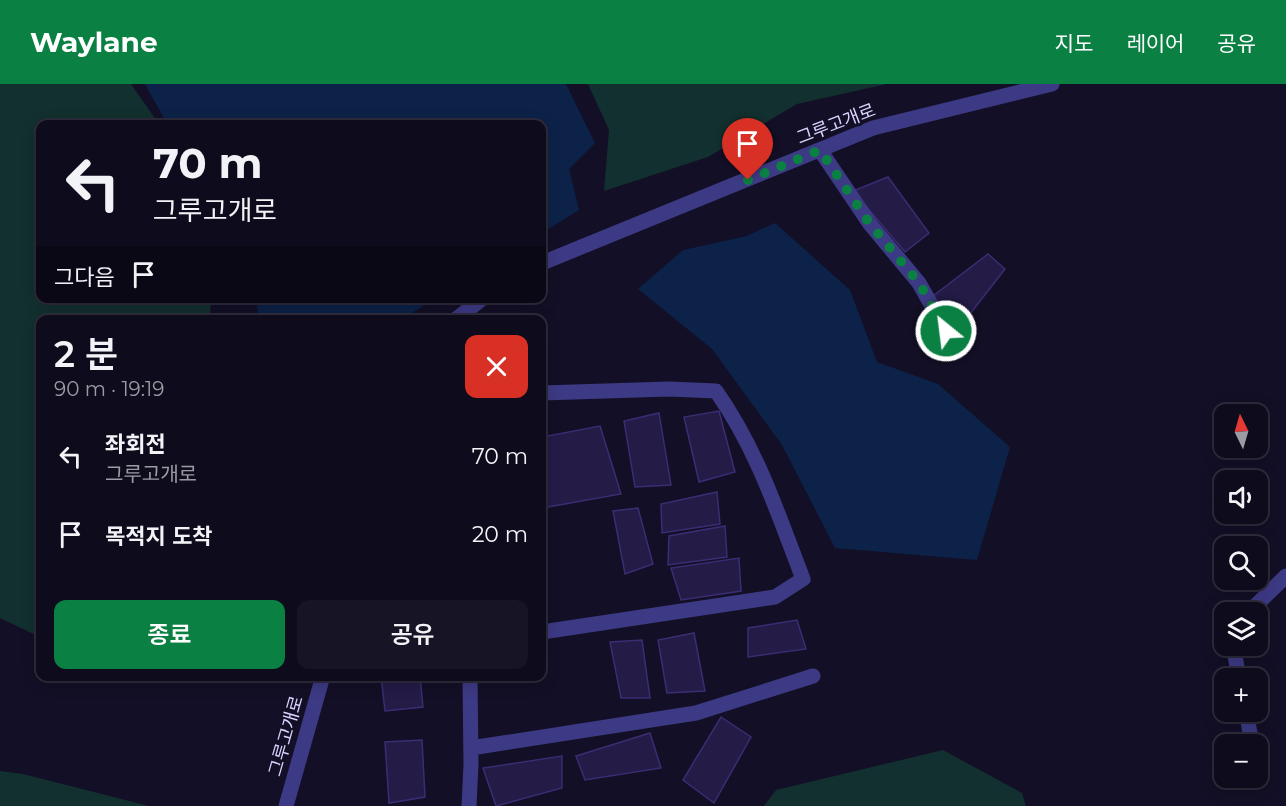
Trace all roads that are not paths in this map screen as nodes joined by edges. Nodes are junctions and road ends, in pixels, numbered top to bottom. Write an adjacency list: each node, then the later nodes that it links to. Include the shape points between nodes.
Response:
1 (1052, 84): 2 (street, 그루고개로, via 873,128)
2 (820, 150): 3 (street, 그루고개로); 6 (street, via 870,224 919,283)
3 (546, 261)
4 (477, 303): 5 (street)
5 (461, 315)
6 (946, 331)
7 (546, 393): 10 (street, via 669,389 716,392 733,415 762,471 803,579 775,597)
8 (1286, 576): 9 (street)
9 (1259, 602)
10 (546, 631)
11 (813, 676): 14 (street, via 696,713)
12 (322, 681): 15 (street, 그루고개로)
13 (471, 681): 14 (street)
14 (471, 748): 16 (street)
15 (286, 806)
16 (469, 806)

